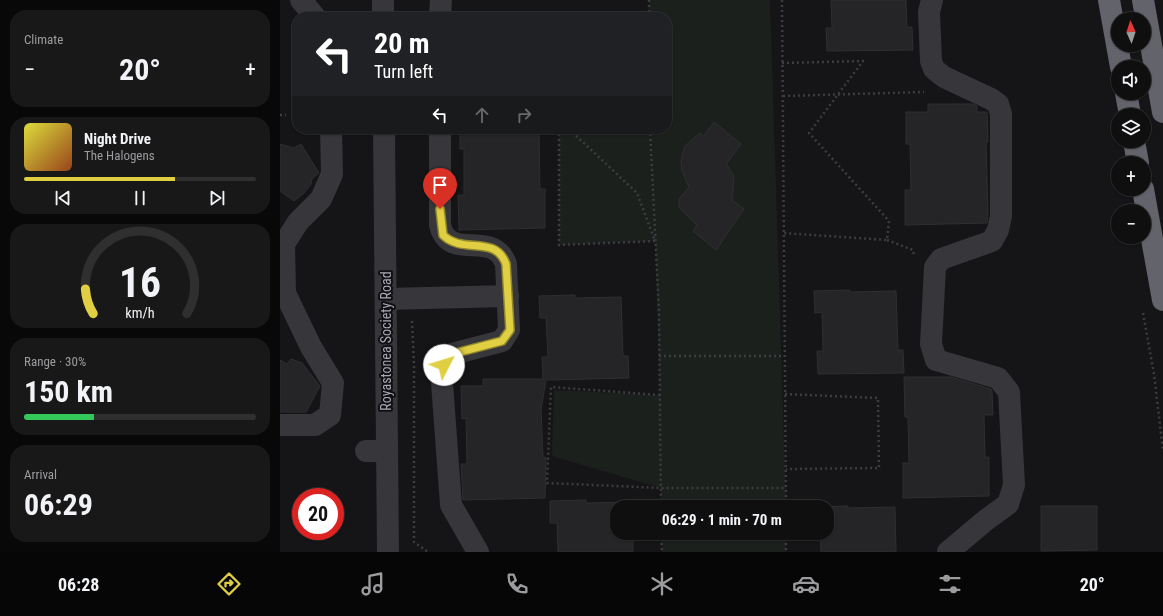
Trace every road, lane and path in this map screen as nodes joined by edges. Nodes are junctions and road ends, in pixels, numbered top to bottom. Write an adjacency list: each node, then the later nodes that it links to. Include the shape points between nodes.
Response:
1 (301, 0): 9 (street)
2 (383, 0): 10 (street)
3 (441, 0): 11 (street)
4 (649, 0): 12 (path)
5 (782, 0): 14 (path)
6 (932, 0): 53 (street, via 929,12 931,61 934,69 944,77 998,104 1001,114 1001,208 998,230 992,241 941,259 935,267 931,344 936,360 998,378 1009,392 1014,485 1008,504)
7 (1109, 0): 13 (highway)
8 (1143, 0): 18 (highway)
9 (311, 12)
10 (383, 12)
11 (440, 12)
12 (649, 12)
13 (1120, 60)
14 (782, 63): 16 (path, via 863,62); 17 (path)
15 (929, 91): 16 (path)
16 (838, 94): 17 (path); 28 (path, via 809,133 889,221 887,240)
17 (782, 96): 28 (path)
18 (1163, 112)
19 (280, 115): 20 (path)
20 (286, 115)
21 (332, 134): 39 (street, via 332,174 321,199 298,222 284,244 285,293 311,347 333,383 330,415 315,425)
22 (384, 134): 32 (street, Royastonea Society Road)
23 (440, 134): 30 (street, via 440,224 443,235 453,242 495,248 502,254 506,264)
24 (559, 134): 29 (path, via 559,245)
25 (574, 134): 29 (path, via 637,193)
26 (650, 134): 29 (path)
27 (1144, 196): 33 (highway)
28 (783, 233): 36 (path)
29 (655, 241): 35 (path)
30 (508, 296): 31 (street); 50 (street, via 510,330 502,341 452,354 444,365 442,383 451,505)
31 (411, 298): 32 (street); 49 (path, via 414,365 414,542)
32 (386, 299): 48 (street, Royastonea Society Road, via 376,451)
33 (1163, 300)
34 (1142, 306): 40 (path, via 1154,374)
35 (659, 356): 36 (path); 38 (path)
36 (784, 356): 37 (path)
37 (785, 394): 41 (path); 41 (path, via 878,398 879,468)
38 (660, 395): 42 (path); 42 (path, via 551,387 547,483)
39 (280, 425)
40 (1163, 451)
41 (786, 469): 43 (path)
42 (661, 488): 43 (path); 44 (path)
43 (786, 488): 45 (path)
44 (661, 500)
45 (786, 500)
46 (661, 540): 51 (path)
47 (786, 540): 52 (path)
48 (388, 552)
49 (428, 552)
50 (478, 552)
51 (662, 552)
52 (786, 552)
53 (948, 552)

